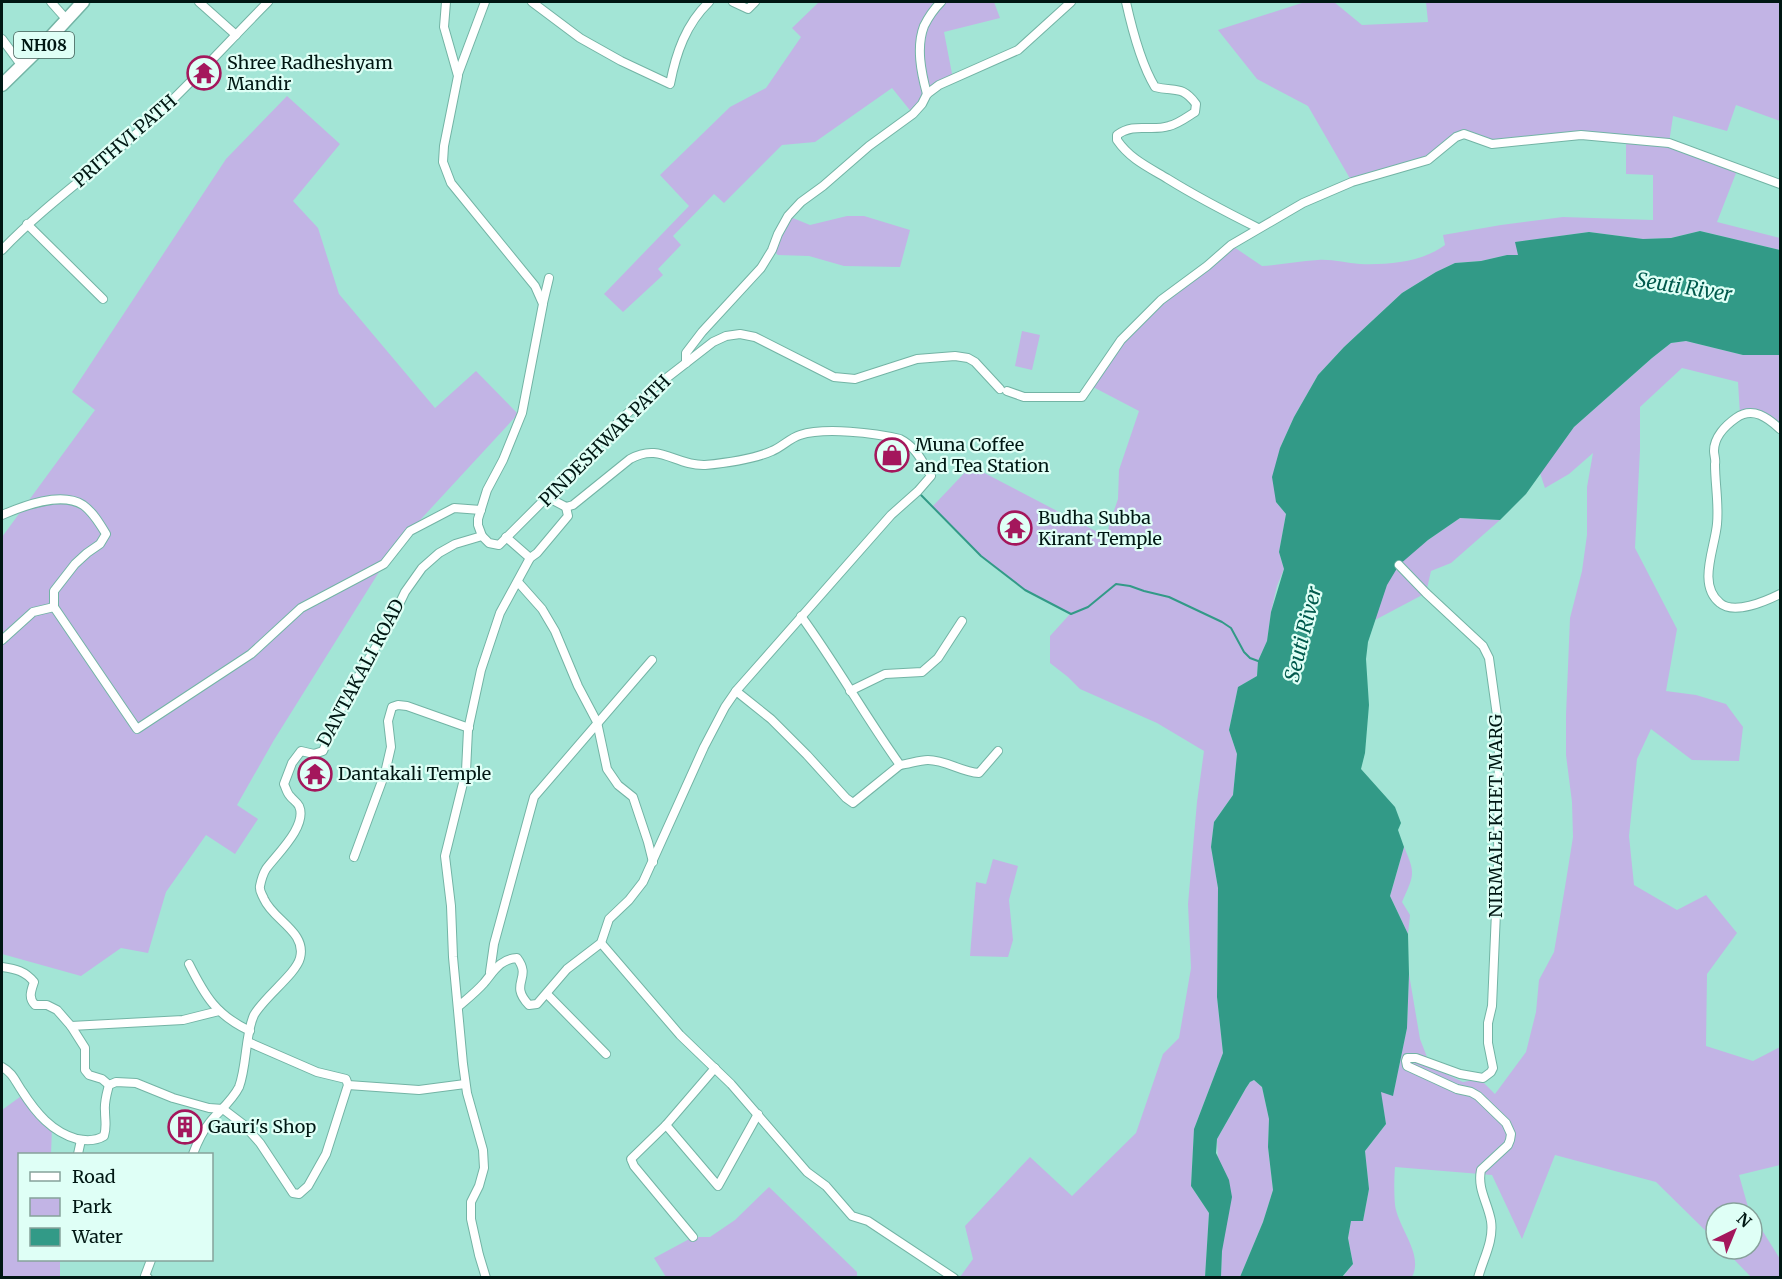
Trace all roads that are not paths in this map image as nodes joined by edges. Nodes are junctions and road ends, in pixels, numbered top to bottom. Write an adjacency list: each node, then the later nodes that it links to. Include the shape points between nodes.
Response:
1 (51, 2): 15 (street)
2 (83, 2): 15 (main road, NH08)
3 (199, 2): 16 (street)
4 (268, 2): 16 (street, PRITHVI PATH)
5 (446, 2): 19 (street, via 444,27)
6 (485, 2): 19 (street)
7 (532, 2): 13 (street, via 580,38 670,84 684,36)
8 (733, 2): 14 (street)
9 (755, 2): 14 (street)
10 (941, 2): 21 (street, via 924,26 920,51)
11 (1071, 2): 21 (street, via 1018,50)
12 (1126, 2): 24 (street, via 1155,87 1179,89 1196,104 1195,112 1168,127 1135,127 1117,135 1117,140 1146,167)
13 (705, 3)
14 (747, 5)
15 (67, 20): 18 (main road, NH08)
16 (236, 34): 23 (street, PRITHVI PATH, via 146,126)
17 (2, 39): 18 (street)
18 (22, 66): 20 (main road, NH08)
19 (458, 76): 28 (street, via 443,162 451,183 535,286)
20 (2, 85)
21 (927, 94): 29 (street, via 913,114 869,146 788,216 761,268 702,332 686,353)
22 (1780, 184): 24 (street, via 1669,143 1581,135 1492,144 1464,134 1428,160 1352,182)
23 (27, 224): 25 (street, PRITHVI PATH); 27 (street)
24 (1258, 228): 29 (street, PINDESHWAR PATH, via 1161,300 1121,340 1082,397 1024,397 1003,390 975,362 955,356 917,359 855,379 834,377 740,334 713,342)
25 (2, 250)
26 (549, 278): 28 (street)
27 (103, 299)
28 (543, 304): 33 (street, via 522,413)
29 (686, 363): 31 (street, PINDESHWAR PATH, via 609,431)
30 (1780, 429): 40 (street, via 1760,414 1749,412 1728,423 1719,435 1714,449 1717,524 1708,577 1710,591 1730,608 1739,609)
31 (548, 497): 32 (street); 36 (street, PINDESHWAR PATH)
32 (566, 507): 37 (street, via 568,516); 42 (street, via 640,453 703,465 754,458 809,433 876,435 908,443 930,476)
33 (481, 510): 35 (street, via 478,525); 41 (street, via 454,508 410,531 384,564 301,608 251,654 137,729)
34 (2, 515): 41 (street, via 44,500 63,499 82,504 106,534 60,582 54,591)
35 (482, 536): 36 (street, DANTAKALI ROAD, via 499,545); 62 (street, DANTAKALI ROAD, via 455,544 422,568 347,694 323,751 301,751 292,763 284,784 299,805 298,824 265,871 259,889 268,909 293,931 300,958 262,1003)
36 (506, 537): 37 (street)
37 (530, 558): 39 (street)
38 (1399, 565): 81 (street, NIRMALE KHET MARG, via 1483,646 1489,658 1499,730 1496,936 1488,1023 1493,1068 1483,1078 1416,1058 1406,1061 1407,1066 1478,1096 1509,1128 1508,1145 1481,1170 1480,1187 1492,1234)
39 (518, 582): 48 (street, via 555,631); 49 (street, via 500,613)
40 (1780, 594)
41 (54, 607): 44 (street, via 33,612)
42 (801, 616): 46 (street); 47 (street)
43 (962, 621): 47 (street, via 938,658 922,672 885,674)
44 (2, 640)
45 (652, 660): 48 (street)
46 (736, 691): 51 (street, via 771,719 853,803); 53 (street, via 704,747)
47 (850, 691): 51 (street)
48 (597, 722): 53 (street, via 607,769 633,797); 57 (street, via 534,797 494,944)
49 (469, 728): 52 (street, via 407,706 392,707 388,721 391,747 385,773); 59 (street, via 466,771 445,856)
50 (998, 751): 51 (street, via 979,773 928,760)
51 (900, 765)
52 (354, 857)
53 (652, 862): 54 (street, via 643,882 609,919)
54 (601, 943): 58 (street, via 567,969); 66 (street, via 680,1035)
55 (189, 964): 60 (street)
56 (2, 967): 61 (street, via 28,975 34,982 31,1002 57,1010)
57 (490, 973): 58 (street, via 509,959 517,958 523,965 521,996 529,1005 537,1004); 59 (street)
58 (547, 994): 64 (street)
59 (459, 1006): 67 (street)
60 (219, 1011): 61 (street, via 183,1020); 62 (street)
61 (71, 1026): 68 (street, via 85,1048 85,1070)
62 (250, 1031): 63 (street, DANTAKALI ROAD)
63 (248, 1042): 69 (street, via 316,1072 346,1079); 70 (street, DANTAKALI ROAD, via 238,1087)
64 (606, 1054)
65 (2, 1067): 73 (street, via 52,1127)
66 (715, 1068): 71 (street); 72 (street)
67 (465, 1084): 69 (street, via 419,1090); 79 (street, via 483,1150 484,1168 471,1202 471,1219)
68 (109, 1085): 70 (street, via 136,1083 173,1098); 73 (street, via 104,1137 98,1141)
69 (348, 1085): 70 (street, via 326,1154 299,1194 293,1193 244,1125)
70 (223, 1109): 75 (street, DANTAKALI ROAD, via 199,1138)
71 (758, 1114): 72 (street, via 718,1186); 80 (street, via 807,1172 826,1186 852,1216 868,1221)
72 (666, 1125): 76 (street, via 631,1159)
73 (81, 1140): 74 (street)
74 (78, 1153)
75 (194, 1153)
76 (693, 1237)
77 (151, 1261): 78 (street, via 145,1276)
78 (148, 1278)
79 (486, 1278)
80 (954, 1278)
81 (1478, 1278)

